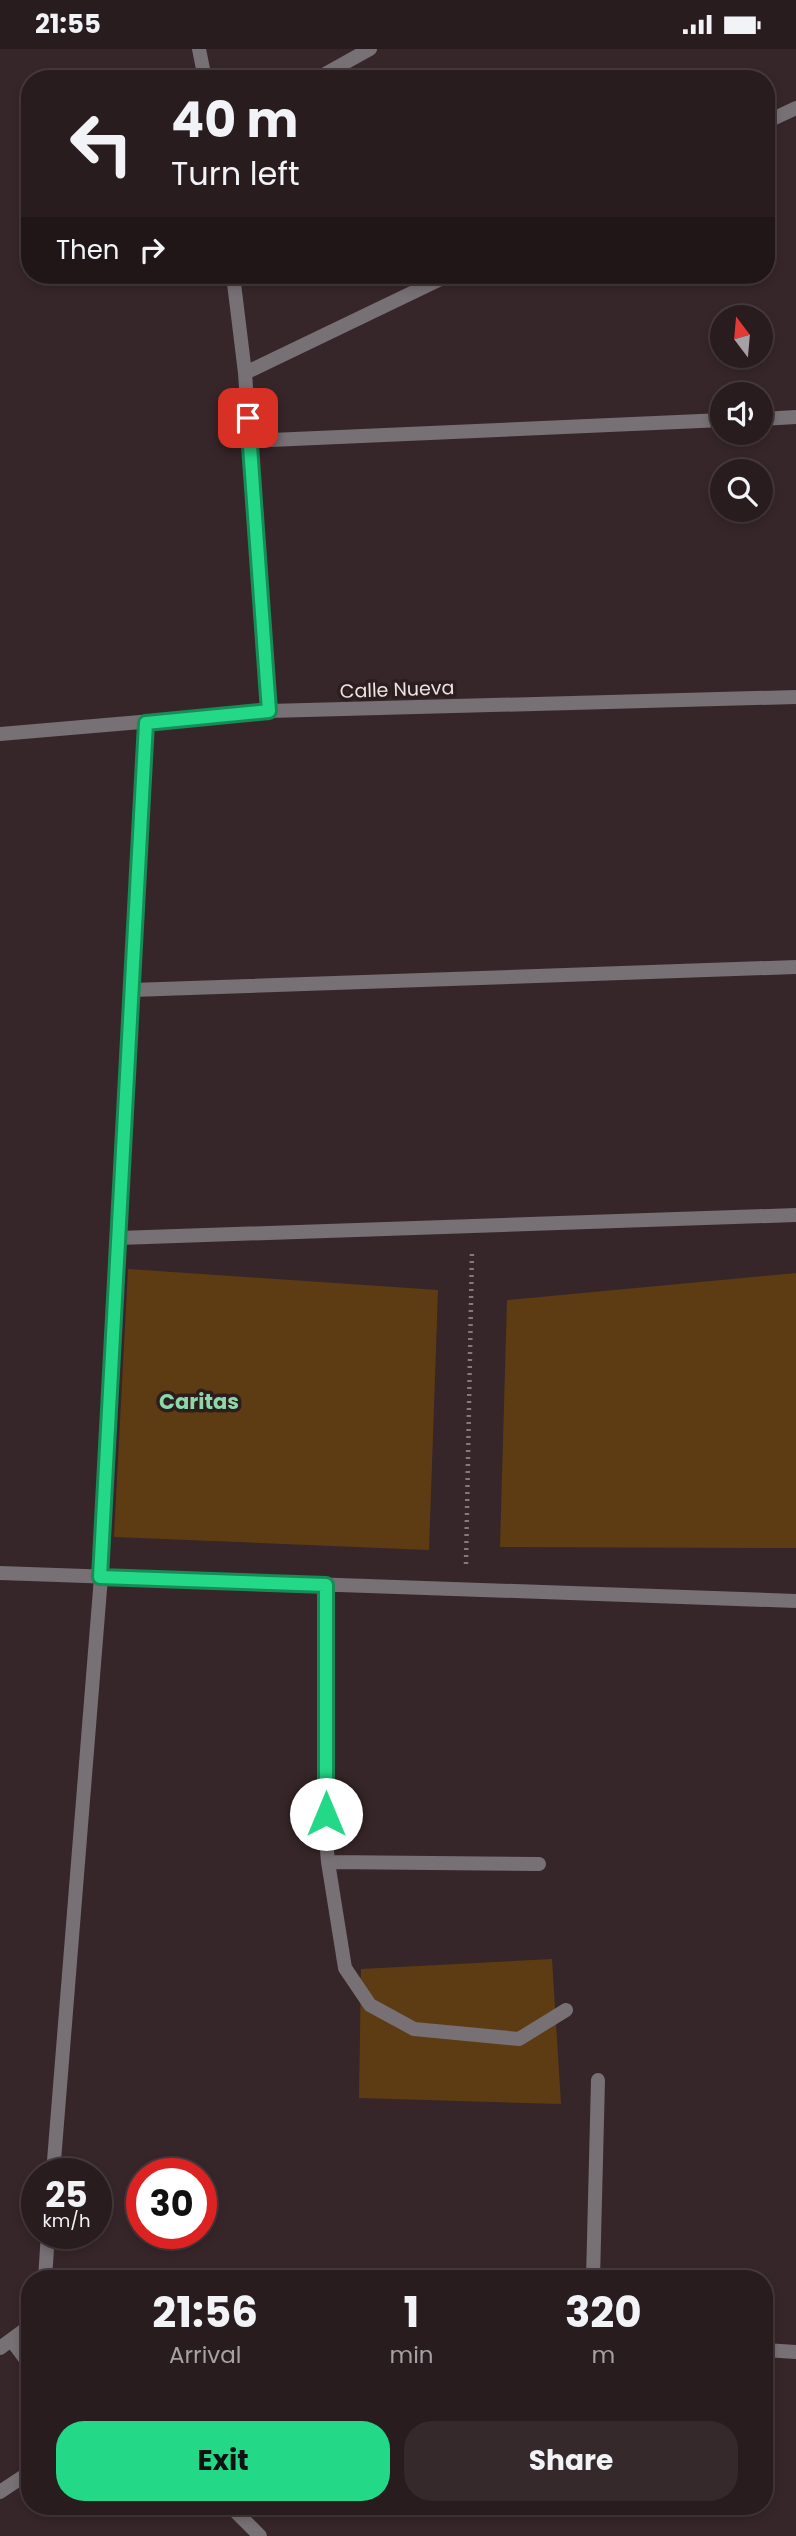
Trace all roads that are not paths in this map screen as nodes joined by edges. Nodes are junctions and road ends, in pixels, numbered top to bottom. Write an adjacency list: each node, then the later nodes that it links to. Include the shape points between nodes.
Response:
1 (199, 49): 3 (street)
2 (370, 49): 4 (street)
3 (203, 70)
4 (332, 70)
5 (796, 108): 6 (street)
6 (775, 118)
7 (234, 284): 9 (street)
8 (430, 284): 9 (street)
9 (245, 373): 13 (street)
10 (796, 417): 11 (street)
11 (773, 418)
12 (710, 421): 13 (street)
13 (250, 441): 15 (street)
14 (796, 697): 15 (street, Calle Nueva)
15 (269, 711): 16 (street, Calle Nueva)
16 (146, 723): 17 (street, Calle Nueva); 19 (street)
17 (0, 734)
18 (796, 967): 19 (street)
19 (132, 990): 21 (street)
20 (796, 1215): 21 (street)
21 (119, 1238): 23 (street)
22 (0, 1573): 23 (street)
23 (100, 1577): 24 (street); 30 (street)
24 (326, 1585): 25 (street); 26 (street)
25 (796, 1601)
26 (328, 1862): 27 (street); 28 (street, via 345,1968 370,2005 414,2029 519,2039)
27 (539, 1864)
28 (566, 2010)
29 (598, 2080): 33 (street)
30 (54, 2158)
31 (47, 2249): 32 (street)
32 (46, 2270)
33 (593, 2270)
34 (21, 2333): 35 (street)
35 (6, 2344): 38 (street)
36 (773, 2351): 37 (street)
37 (796, 2352)
38 (21, 2357)
39 (21, 2478): 40 (street)
40 (0, 2492)
41 (239, 2515): 42 (street)
42 (260, 2536)

